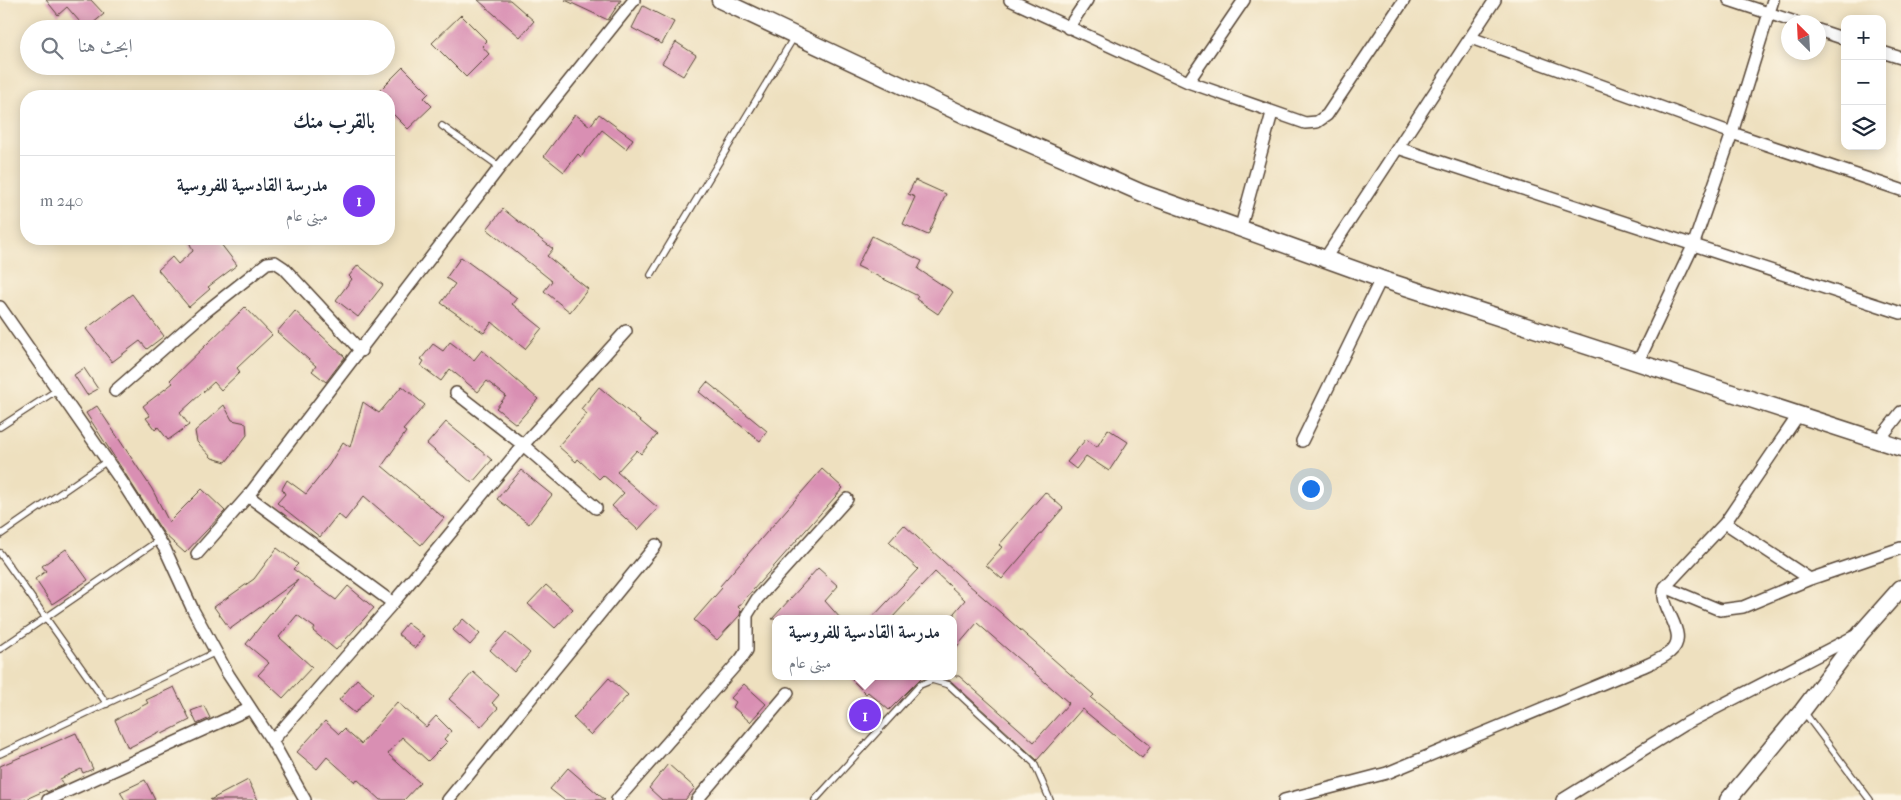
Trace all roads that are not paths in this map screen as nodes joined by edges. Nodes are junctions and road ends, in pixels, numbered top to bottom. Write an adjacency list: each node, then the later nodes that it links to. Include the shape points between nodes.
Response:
1 (634, 0): 24 (street)
2 (720, 0): 14 (street)
3 (1010, 0): 12 (street)
4 (1087, 0): 12 (street)
5 (1244, 0): 19 (street)
6 (1404, 0): 20 (street, via 1327,116 1317,122 1305,123)
7 (1495, 0): 15 (street)
8 (1729, 0): 10 (street)
9 (1773, 0): 10 (street)
10 (1769, 14): 11 (street); 22 (street)
11 (1781, 18)
12 (1068, 28): 19 (street)
13 (1826, 33): 16 (street)
14 (795, 35): 26 (street, via 1083,169); 29 (lane)
15 (1470, 38): 22 (street); 23 (street)
16 (1841, 38)
17 (1886, 53): 18 (street)
18 (1901, 58)
19 (1188, 82): 20 (street)
20 (1272, 113): 26 (street)
21 (442, 126): 24 (lane)
22 (1732, 133): 25 (street); 27 (street)
23 (1398, 148): 27 (street); 28 (street)
24 (500, 166): 34 (street)
25 (1901, 190)
26 (1240, 230): 28 (street)
27 (1693, 246): 32 (street); 35 (street)
28 (1324, 260): 30 (street)
29 (651, 275)
30 (1381, 279): 35 (street); 43 (street)
31 (0, 307): 36 (street)
32 (1901, 313)
33 (626, 331): 44 (street)
34 (361, 351): 37 (street, via 284,268 275,262 267,263); 47 (street)
35 (1638, 362): 40 (street)
36 (57, 390): 41 (lane); 46 (street)
37 (115, 391)
38 (456, 393): 44 (street)
39 (1901, 412): 42 (street)
40 (1799, 414): 42 (street); 50 (street)
41 (0, 427)
42 (1879, 440): 45 (street)
43 (1302, 441)
44 (522, 445): 49 (street); 60 (street)
45 (1901, 448)
46 (107, 461): 51 (lane); 52 (street)
47 (248, 496): 56 (street); 60 (street)
48 (848, 499): 74 (street, via 757,600 747,615 747,650 741,659)
49 (596, 508)
50 (1725, 523): 57 (street); 58 (street)
51 (0, 535)
52 (159, 540): 61 (lane); 64 (street)
53 (656, 545): 73 (street)
54 (1901, 548): 57 (street)
55 (0, 553): 61 (lane)
56 (197, 554)
57 (1810, 579): 58 (street, via 1743,607 1720,610)
58 (1665, 587): 78 (street, via 1662,597 1678,634 1675,646 1664,656 1387,773)
59 (1901, 588): 62 (street)
60 (393, 604): 69 (street)
61 (46, 619): 63 (lane); 66 (lane)
62 (1862, 633): 68 (street); 79 (street, via 1683,725)
63 (0, 649)
64 (216, 652): 66 (lane); 67 (street)
65 (788, 693): 75 (street)
66 (107, 704): 70 (lane)
67 (249, 709): 69 (street); 71 (street)
68 (1803, 710): 80 (street); 81 (lane)
69 (272, 741): 72 (street)
70 (0, 754)
71 (48, 800)
72 (306, 800)
73 (448, 800)
74 (617, 800)
75 (697, 800)
76 (815, 800): 77 (lane, via 920,686 932,680 949,685 1034,763)
77 (1050, 800)
78 (1284, 800)
79 (1562, 800)
80 (1728, 800)
81 (1870, 800)

